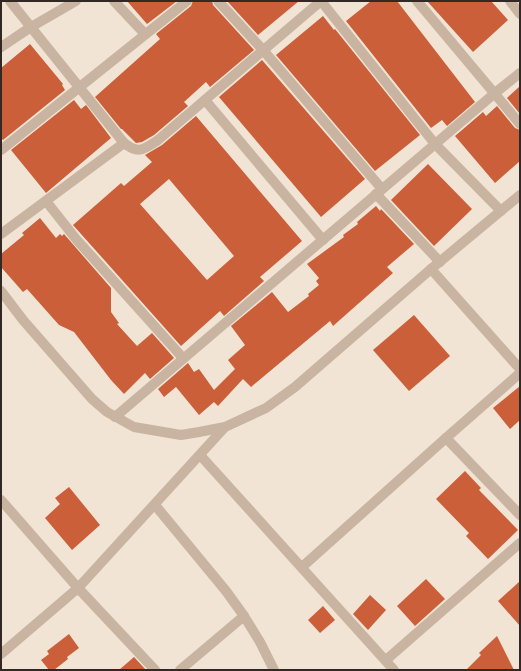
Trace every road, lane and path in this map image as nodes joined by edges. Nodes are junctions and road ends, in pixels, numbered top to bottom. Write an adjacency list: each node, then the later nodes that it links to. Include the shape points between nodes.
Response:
1 (10, 1): 8 (street)
2 (76, 1): 8 (street)
3 (114, 1): 9 (street)
4 (187, 1): 9 (street)
5 (218, 1): 11 (street)
6 (321, 1): 11 (street); 18 (street)
7 (417, 1): 14 (street)
8 (31, 27): 10 (street); 13 (street)
9 (145, 34): 13 (street)
10 (1, 47)
11 (263, 50): 15 (street); 20 (street)
12 (520, 73): 14 (street)
13 (79, 87): 17 (street); 19 (street)
14 (495, 93): 16 (street); 18 (street)
15 (205, 100): 17 (street, via 144,149 132,149); 25 (street)
16 (520, 124)
17 (124, 143): 22 (street)
18 (435, 144): 20 (street); 23 (street)
19 (1, 150)
20 (379, 192): 25 (street); 26 (street)
21 (520, 195): 23 (street)
22 (46, 201): 24 (street); 29 (street, via 76,239)
23 (501, 211): 26 (street)
24 (1, 234)
25 (323, 240): 29 (street)
26 (440, 262): 27 (street)
27 (431, 269): 30 (street); 33 (street, via 295,387 266,408)
28 (1, 290): 32 (street, via 92,399)
29 (183, 358): 32 (street)
30 (520, 369)
31 (520, 374): 34 (street)
32 (115, 417): 33 (street, via 134,427 180,435)
33 (225, 427): 35 (street)
34 (446, 438): 38 (street); 40 (street)
35 (200, 455): 37 (street); 40 (street)
36 (1, 500): 41 (street)
37 (154, 505): 41 (street); 42 (street)
38 (520, 515)
39 (520, 543): 44 (street)
40 (302, 567): 44 (street)
41 (78, 588): 43 (street); 45 (street)
42 (244, 616): 46 (street); 47 (street)
43 (1, 654)
44 (386, 660): 48 (street)
45 (155, 670)
46 (180, 670)
47 (274, 670)
48 (394, 670)

